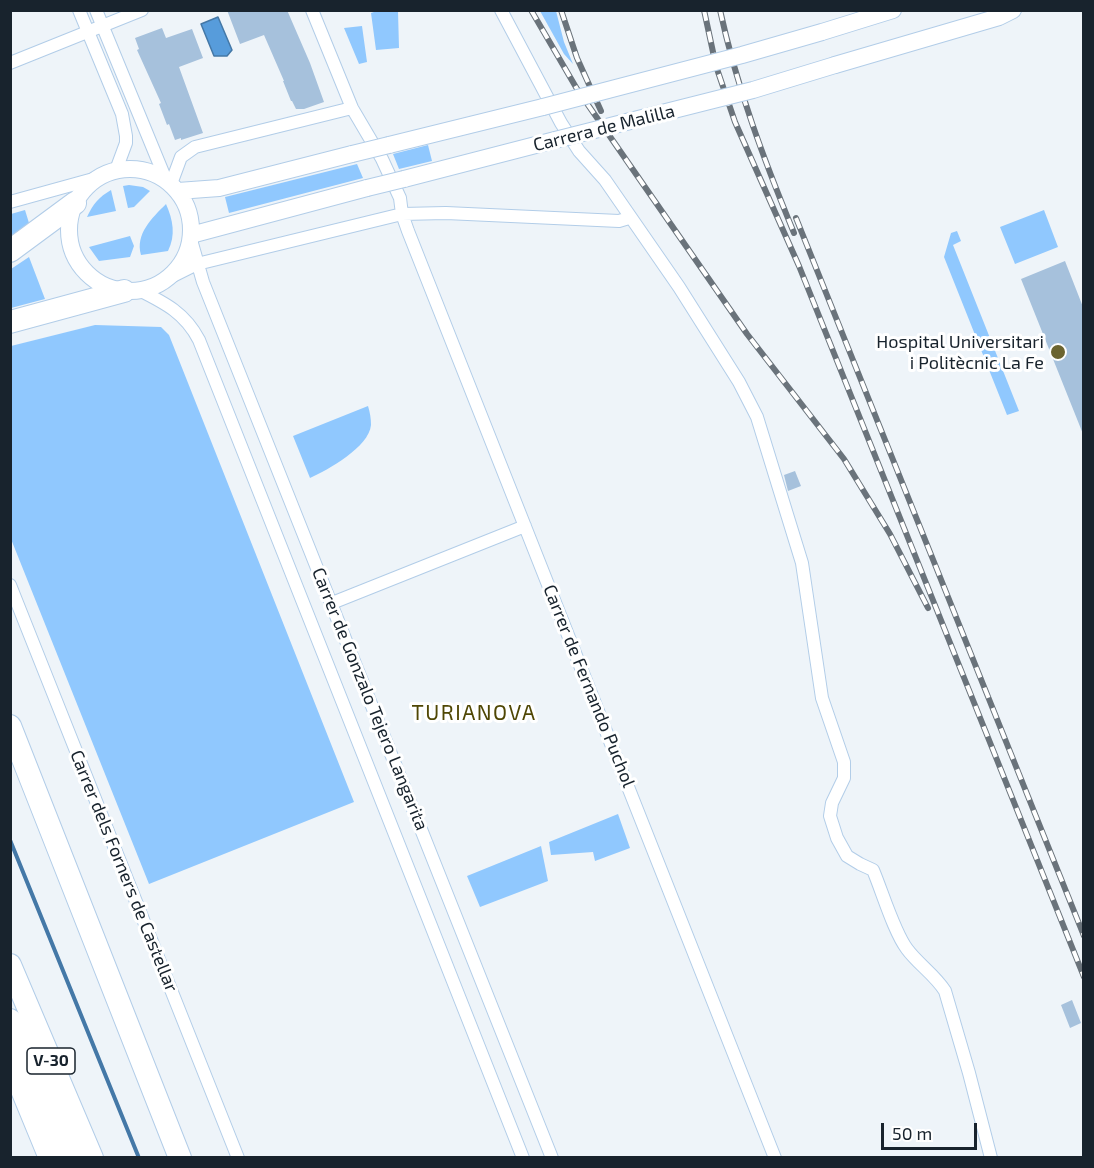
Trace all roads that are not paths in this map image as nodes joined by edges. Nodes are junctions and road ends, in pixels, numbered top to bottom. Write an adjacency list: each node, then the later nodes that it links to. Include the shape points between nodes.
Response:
1 (79, 10): 9 (street)
2 (96, 10): 8 (street)
3 (142, 10): 8 (street)
4 (312, 10): 11 (street, Carrer de Fernando Puchol)
5 (501, 10): 18 (street, via 561,123)
6 (893, 10): 14 (street, Carrera de Malilla, bridge, via 742,55 219,188)
7 (1013, 10): 19 (street, Carrera de Malilla, bridge, via 753,90 404,178)
8 (102, 26): 9 (street); 14 (street)
9 (88, 32): 10 (street); 12 (street, via 122,114 126,143)
10 (10, 63)
11 (352, 108): 14 (street, via 195,147 182,157); 17 (street, Carrer de Fernando Puchol, via 382,159 400,198)
12 (116, 170): 13 (street); 14 (street, via 134,168 151,172)
13 (97, 178): 15 (street); 16 (street)
14 (172, 185): 19 (street, via 186,204)
15 (10, 202)
16 (75, 203): 20 (highway); 23 (street, via 69,222 77,260 105,286)
17 (402, 214): 18 (street, via 619,221); 21 (street); 25 (street, Carrer de Fernando Puchol)
18 (629, 218): 40 (street, via 721,351 757,417 802,563 822,698 844,762 844,778 830,816 847,856 873,870 907,949 945,991)
19 (191, 237): 21 (street, Carrer de Gonzalo Tejero Langarita); 22 (street, via 179,267)
20 (10, 251)
21 (197, 264): 22 (street); 27 (street, Carrer de Gonzalo Tejero Langarita)
22 (168, 278): 23 (street, via 155,286)
23 (131, 291): 24 (highway); 37 (street, Carrer de Gonzalo Tejero Langarita, via 181,314 199,340)
24 (10, 322)
25 (525, 526): 27 (street); 39 (street, Carrer de Fernando Puchol)
26 (10, 585): 36 (street, Carrer dels Forners de Castellar)
27 (332, 603): 38 (street, Carrer de Gonzalo Tejero Langarita)
28 (10, 726): 35 (highway)
29 (10, 965): 34 (highway, V-30)
30 (10, 1020): 33 (highway, V-30)
31 (10, 1061): 32 (highway)
32 (50, 1158)
33 (70, 1158)
34 (92, 1158)
35 (180, 1158)
36 (238, 1158)
37 (523, 1158)
38 (552, 1158)
39 (775, 1158)
40 (991, 1158)

